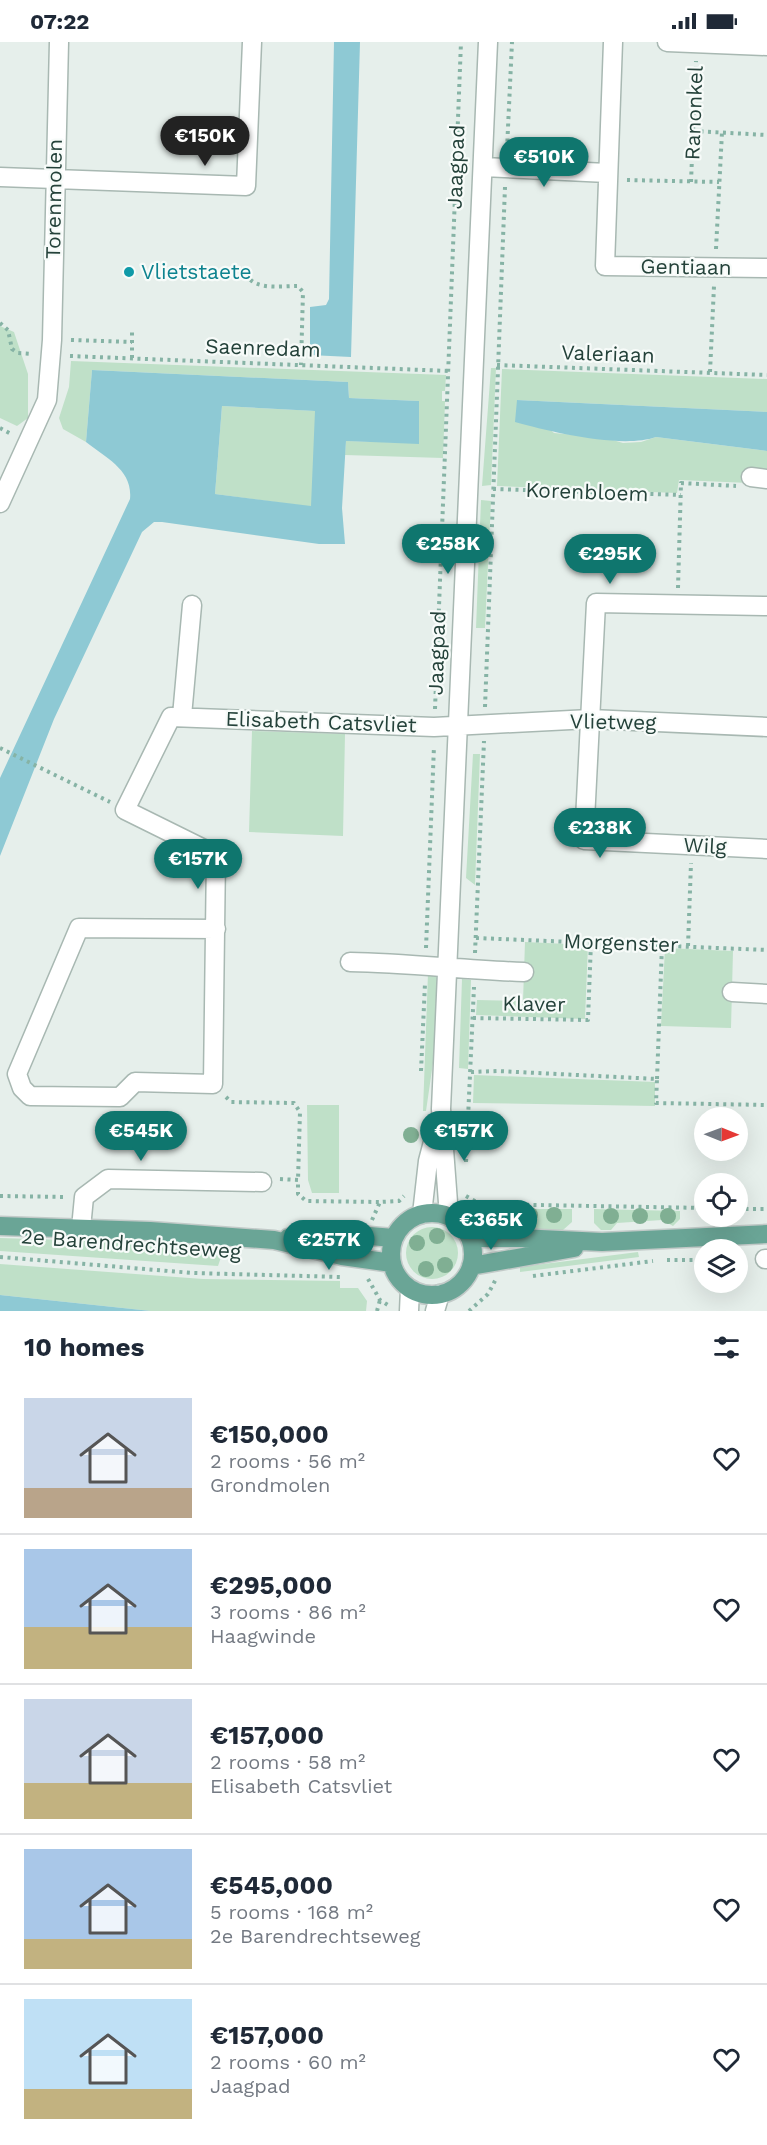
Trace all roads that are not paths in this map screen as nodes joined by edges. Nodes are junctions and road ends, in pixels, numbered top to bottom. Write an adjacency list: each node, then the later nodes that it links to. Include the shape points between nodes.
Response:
1 (59, 42): 10 (street, Torenmolen)
2 (252, 42): 10 (street, via 246,186)
3 (488, 42): 7 (street, Jaagpad)
4 (613, 42): 8 (street)
5 (667, 42): 6 (street, Ranonkel)
6 (767, 46)
7 (483, 167): 8 (street); 17 (street, Jaagpad)
8 (607, 173): 11 (street, Gentiaan, via 605,266)
9 (0, 177): 10 (street)
10 (54, 179): 12 (street, Torenmolen, via 47,400)
11 (767, 268)
12 (0, 503)
13 (192, 605): 15 (street)
14 (767, 606): 16 (street, via 596,603)
15 (182, 716): 17 (street, Elisabeth Catsvliet); 20 (street, via 171,717 125,810 216,855)
16 (590, 719): 17 (street, Vlietweg); 18 (street, Vlietweg); 19 (street, Wilg, via 584,840)
17 (460, 726): 22 (street, Jaagpad)
18 (767, 727)
19 (767, 849)
20 (216, 929): 20 (street, via 213,1083 135,1082 120,1097 30,1096 22,1089 17,1074 78,928)
21 (350, 962): 22 (street)
22 (449, 967): 23 (street); 26 (street, Jaagpad)
23 (524, 972)
24 (732, 992): 25 (street)
25 (767, 994)
26 (441, 1109): 28 (street, Jaagpad, via 428,1161); 29 (street, Jaagpad)
27 (262, 1182): 31 (street, 2e Barendrechtseweg, via 108,1179 84,1197)
28 (422, 1214): 29 (main road); 33 (main road, via 405,1223)
29 (449, 1216): 34 (main road)
30 (0, 1226): 31 (main road, 2e Barendrechtseweg)
31 (81, 1228): 35 (main road, 2e Barendrechtseweg)
32 (767, 1234): 36 (main road)
33 (394, 1238): 35 (main road, 2e Barendrechtseweg, via 332,1233); 37 (main road)
34 (470, 1238): 36 (main road); 38 (main road)
35 (274, 1240): 37 (main road, 2e Barendrechtseweg)
36 (603, 1242): 38 (main road)
37 (392, 1263): 39 (main road, via 399,1278)
38 (471, 1266): 40 (main road, via 459,1285)
39 (411, 1289): 40 (main road); 41 (street)
40 (438, 1303)
41 (409, 1311)

